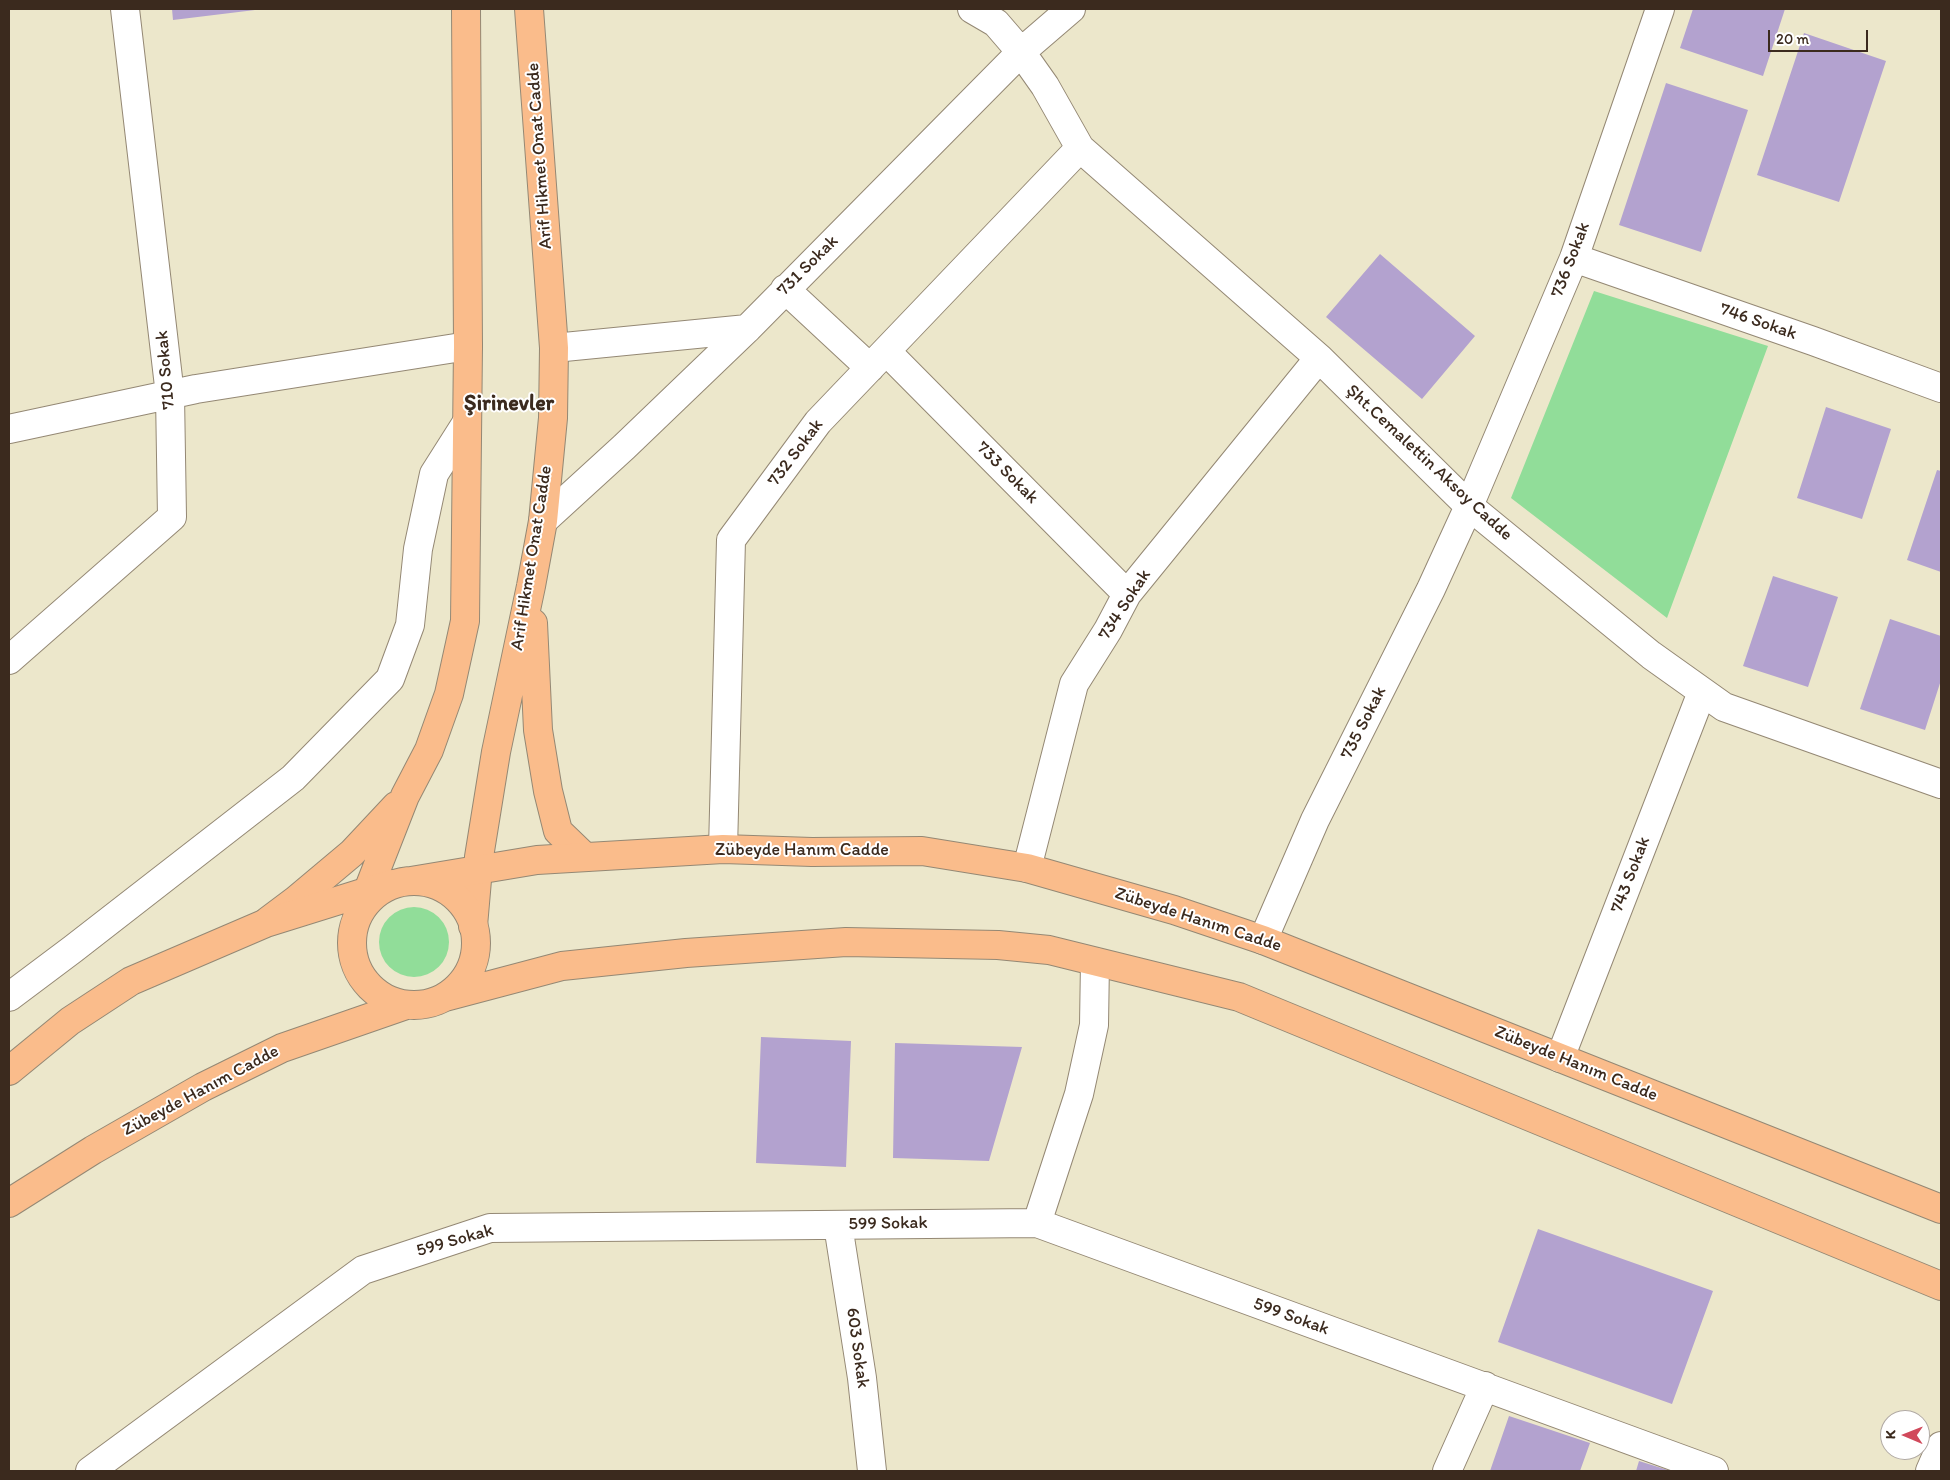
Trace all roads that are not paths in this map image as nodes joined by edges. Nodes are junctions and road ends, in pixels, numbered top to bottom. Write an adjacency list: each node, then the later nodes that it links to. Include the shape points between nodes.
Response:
1 (125, 9): 17 (street, 710 Sokak)
2 (466, 9): 12 (main road)
3 (529, 9): 13 (main road, Arif Hikmet Onat Cadde)
4 (972, 9): 7 (street, Şht.Cemalettin Aksoy Cadde, via 996,23)
5 (1071, 9): 7 (street, 731 Sokak)
6 (1660, 9): 9 (street, 736 Sokak)
7 (1021, 52): 8 (street, Şht.Cemalettin Aksoy Cadde, via 1045,86); 10 (street, 731 Sokak)
8 (1080, 148): 14 (street, Şht.Cemalettin Aksoy Cadde); 15 (street, 732 Sokak)
9 (1574, 258): 16 (street, 746 Sokak); 20 (street, 736 Sokak)
10 (786, 289): 11 (street, 731 Sokak); 15 (street, 733 Sokak)
11 (747, 329): 13 (street); 21 (street, 731 Sokak)
12 (468, 346): 17 (street); 18 (main road)
13 (554, 348): 21 (main road, Arif Hikmet Onat Cadde, via 553,418)
14 (1318, 358): 20 (street, Şht.Cemalettin Aksoy Cadde); 23 (street, 734 Sokak)
15 (878, 360): 23 (street, 733 Sokak); 28 (street, 732 Sokak, via 818,422 731,540)
16 (1941, 388)
17 (170, 395): 19 (street); 24 (street, 710 Sokak, via 172,517)
18 (467, 422): 27 (main road, via 465,621 449,694 429,750); 37 (street, via 434,474 418,549 410,625 390,679 293,778)
19 (9, 429)
20 (1469, 506): 25 (street, Şht.Cemalettin Aksoy Cadde, via 1651,655); 35 (street, 735 Sokak, via 1431,590 1315,820)
21 (542, 521): 22 (main road, Arif Hikmet Onat Cadde)
22 (531, 586): 29 (main road, via 538,730 548,791 558,831); 31 (main road, Arif Hikmet Onat Cadde, via 496,752)
23 (1127, 594): 30 (street, 734 Sokak, via 1074,684)
24 (9, 660)
25 (1702, 692): 26 (street, Şht.Cemalettin Aksoy Cadde, via 1724,707); 40 (street, 743 Sokak)
26 (1941, 784)
27 (405, 796): 32 (main road); 33 (main road, via 352,853)
28 (723, 849): 29 (main road, Zübeyde Hanım Cadde); 30 (main road, Zübeyde Hanım Cadde, via 922,851)
29 (585, 857): 31 (main road, Zübeyde Hanım Cadde, via 537,860)
30 (1027, 868): 35 (main road, Zübeyde Hanım Cadde, via 1174,910)
31 (478, 870): 32 (main road, Zübeyde Hanım Cadde); 34 (main road, Arif Hikmet Onat Cadde)
32 (383, 892): 33 (main road, Zübeyde Hanım Cadde); 34 (main road, via 432,883 450,892 465,907); 39 (main road, via 353,930 352,951 358,971 370,987 386,1000)
33 (262, 925): 41 (main road, Zübeyde Hanım Cadde, via 132,981 70,1021)
34 (474, 926): 38 (main road, via 476,946 472,966 461,984)
35 (1263, 940): 40 (main road, Zübeyde Hanım Cadde)
36 (1095, 962): 38 (main road, via 1049,950 998,945 846,942 686,953 562,966); 44 (street, via 1094,1025 1079,1094); 46 (main road, via 1239,997)
37 (9, 997)
38 (446, 997): 39 (main road, via 426,1004)
39 (406, 1005): 42 (main road, Zübeyde Hanım Cadde, via 282,1048 203,1087)
40 (1560, 1058): 43 (main road, Zübeyde Hanım Cadde)
41 (9, 1071)
42 (9, 1202)
43 (1940, 1202)
44 (1037, 1223): 45 (street, 599 Sokak); 47 (street, 599 Sokak)
45 (838, 1225): 49 (street, 599 Sokak, via 490,1228 363,1270); 50 (street, 603 Sokak, via 862,1378)
46 (1941, 1286)
47 (1485, 1386): 51 (street); 52 (street, 599 Sokak)
48 (1941, 1446): 53 (street)
49 (90, 1471)
50 (872, 1471)
51 (1448, 1471)
52 (1714, 1471)
53 (1930, 1471)

